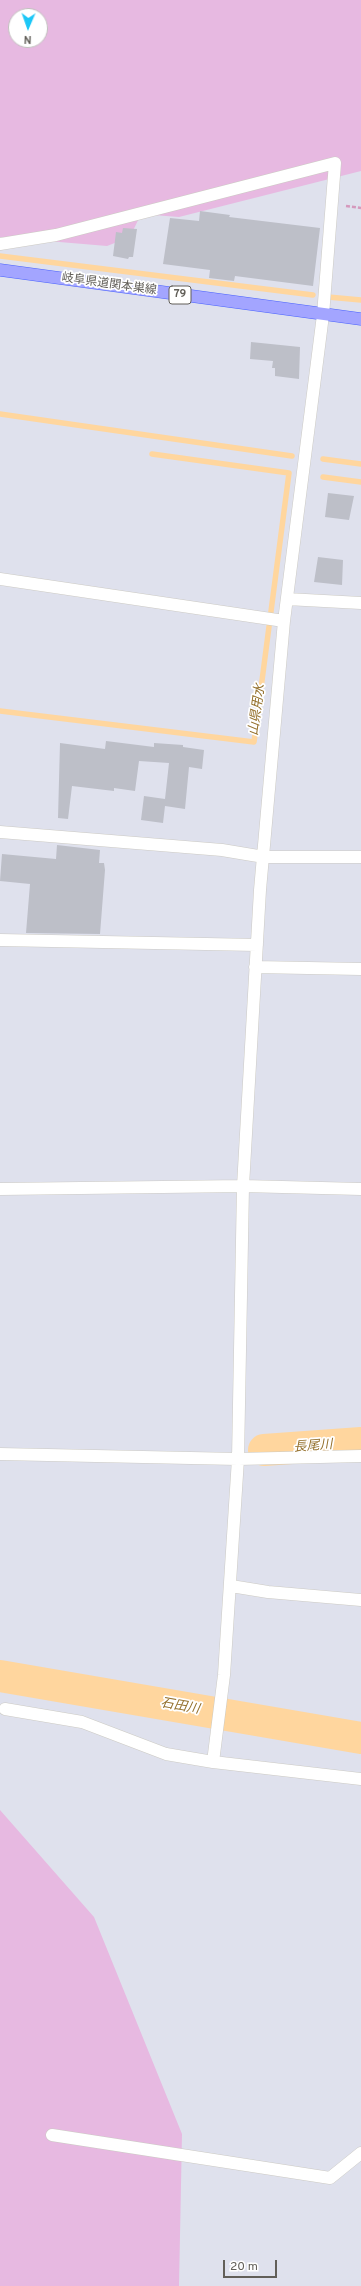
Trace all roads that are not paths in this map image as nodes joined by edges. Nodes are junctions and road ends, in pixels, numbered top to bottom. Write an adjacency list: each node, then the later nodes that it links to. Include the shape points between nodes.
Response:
1 (0, 244): 3 (street, via 56,235 335,163)
2 (0, 270): 3 (main road, 岐阜県道関本巣線 / 79)
3 (323, 315): 4 (main road, 岐阜県道関本巣線 / 79); 6 (street)
4 (361, 319)
5 (0, 579): 8 (street)
6 (287, 599): 7 (street); 8 (street)
7 (361, 603)
8 (284, 621): 10 (street)
9 (0, 832): 10 (street, via 222,850)
10 (264, 857): 11 (street); 13 (street)
11 (361, 857)
12 (0, 940): 13 (street)
13 (257, 945): 14 (street)
14 (255, 968): 15 (street); 16 (street)
15 (361, 969)
16 (243, 1186): 17 (street); 18 (street); 21 (street)
17 (0, 1188)
18 (361, 1189)
19 (0, 1454): 21 (street)
20 (361, 1456): 21 (street)
21 (238, 1459): 22 (street)
22 (231, 1586): 23 (street, via 268,1592); 25 (street, via 224,1675)
23 (361, 1600)
24 (5, 1709): 25 (street, via 82,1722 166,1754)
25 (213, 1762): 26 (street)
26 (361, 1779)
27 (52, 2135): 28 (street, via 330,2178)
28 (361, 2154)

